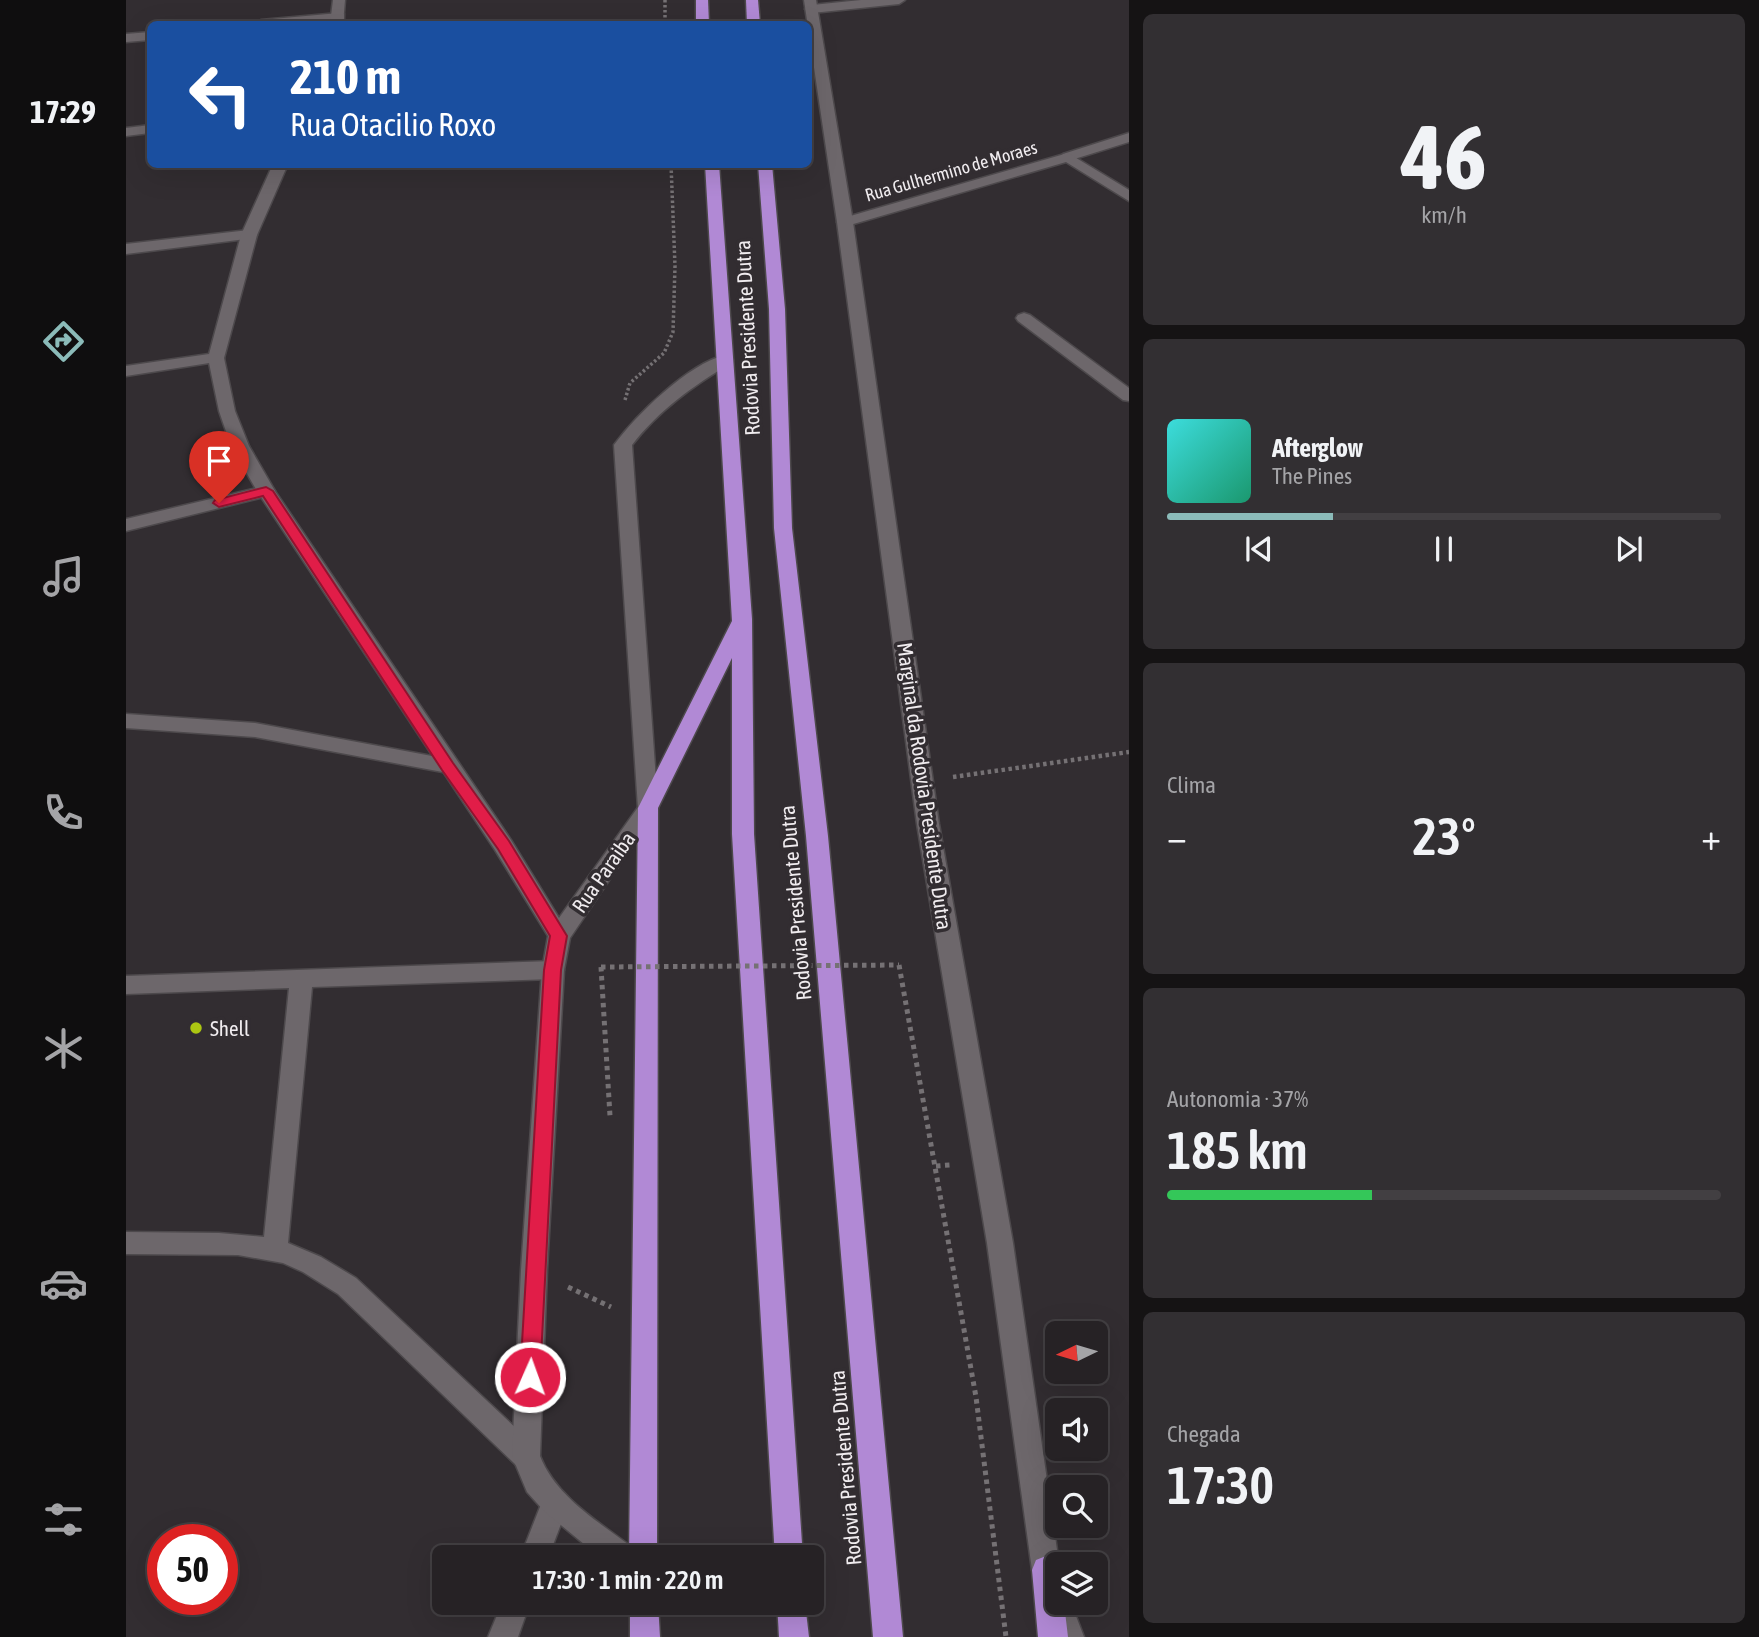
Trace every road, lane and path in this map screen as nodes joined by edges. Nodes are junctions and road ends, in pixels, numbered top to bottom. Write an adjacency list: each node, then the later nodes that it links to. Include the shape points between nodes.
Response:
1 (340, 0): 7 (street)
2 (664, 0): 8 (path)
3 (702, 0): 9 (highway)
4 (752, 0): 10 (highway)
5 (899, 0): 6 (street)
6 (811, 4): 22 (street, Marginal da Rodovia Presidente Dutra)
7 (338, 21)
8 (666, 21)
9 (704, 21)
10 (754, 21)
11 (147, 36): 12 (street)
12 (126, 38)
13 (147, 129): 14 (street)
14 (126, 132)
15 (1129, 137): 16 (street, Rua Gulhermino de Moraes)
16 (1068, 157): 21 (street); 22 (street, Rua Gulhermino de Moraes)
17 (279, 168): 23 (street)
18 (671, 168): 30 (path, via 673,332 664,353 626,391)
19 (712, 168): 27 (highway, Rodovia Presidente Dutra)
20 (765, 168): 65 (highway, Rodovia Presidente Dutra, via 777,309 783,528 817,836)
21 (1129, 197)
22 (845, 222): 56 (street, Marginal da Rodovia Presidente Dutra, via 928,824 1000,1243)
23 (249, 236): 24 (street); 26 (street)
24 (126, 249)
25 (1024, 318): 29 (street)
26 (216, 358): 28 (street); 31 (street, Rua Paraiba, via 240,446)
27 (725, 360): 30 (street, via 659,402); 33 (highway, Rodovia Presidente Dutra)
28 (126, 371)
29 (1129, 396)
30 (623, 445): 38 (street)
31 (266, 491): 32 (street); 36 (street, Rua Paraiba)
32 (126, 525)
33 (741, 619): 38 (highway); 55 (highway, Rodovia Presidente Dutra, via 743,834)
34 (126, 720): 36 (street, via 255,730)
35 (1129, 752): 37 (path)
36 (448, 766): 39 (street, Rua Paraiba)
37 (942, 779)
38 (648, 808): 39 (street, Rua Paraiba); 54 (highway)
39 (559, 936): 41 (street, Rua Paraiba)
40 (601, 967): 45 (path, bridge, via 899,965)
41 (553, 970): 42 (street); 48 (street, Rua Paraiba)
42 (301, 979): 43 (street); 47 (street)
43 (126, 985)
44 (950, 1165): 45 (path)
45 (936, 1166): 66 (path, via 976,1397)
46 (126, 1243): 47 (street, via 215,1243)
47 (275, 1250): 50 (street, via 314,1265 347,1286)
48 (534, 1270): 49 (path); 50 (street, Rua Paraiba)
49 (623, 1313)
50 (526, 1456): 51 (street, Rua Paraiba, via 537,1483)
51 (555, 1503): 52 (street); 53 (street, Rua Paraiba)
52 (539, 1545)
53 (607, 1545)
54 (643, 1545)
55 (788, 1545)
56 (1045, 1563)
57 (511, 1615): 62 (street)
58 (644, 1615): 63 (highway)
59 (792, 1615): 64 (highway)
60 (1051, 1615): 67 (highway)
61 (1061, 1615): 68 (street, Marginal da Rodovia Presidente Dutra)
62 (503, 1637)
63 (645, 1637)
64 (794, 1637)
65 (888, 1637)
66 (1006, 1637)
67 (1053, 1637)
68 (1069, 1637)

